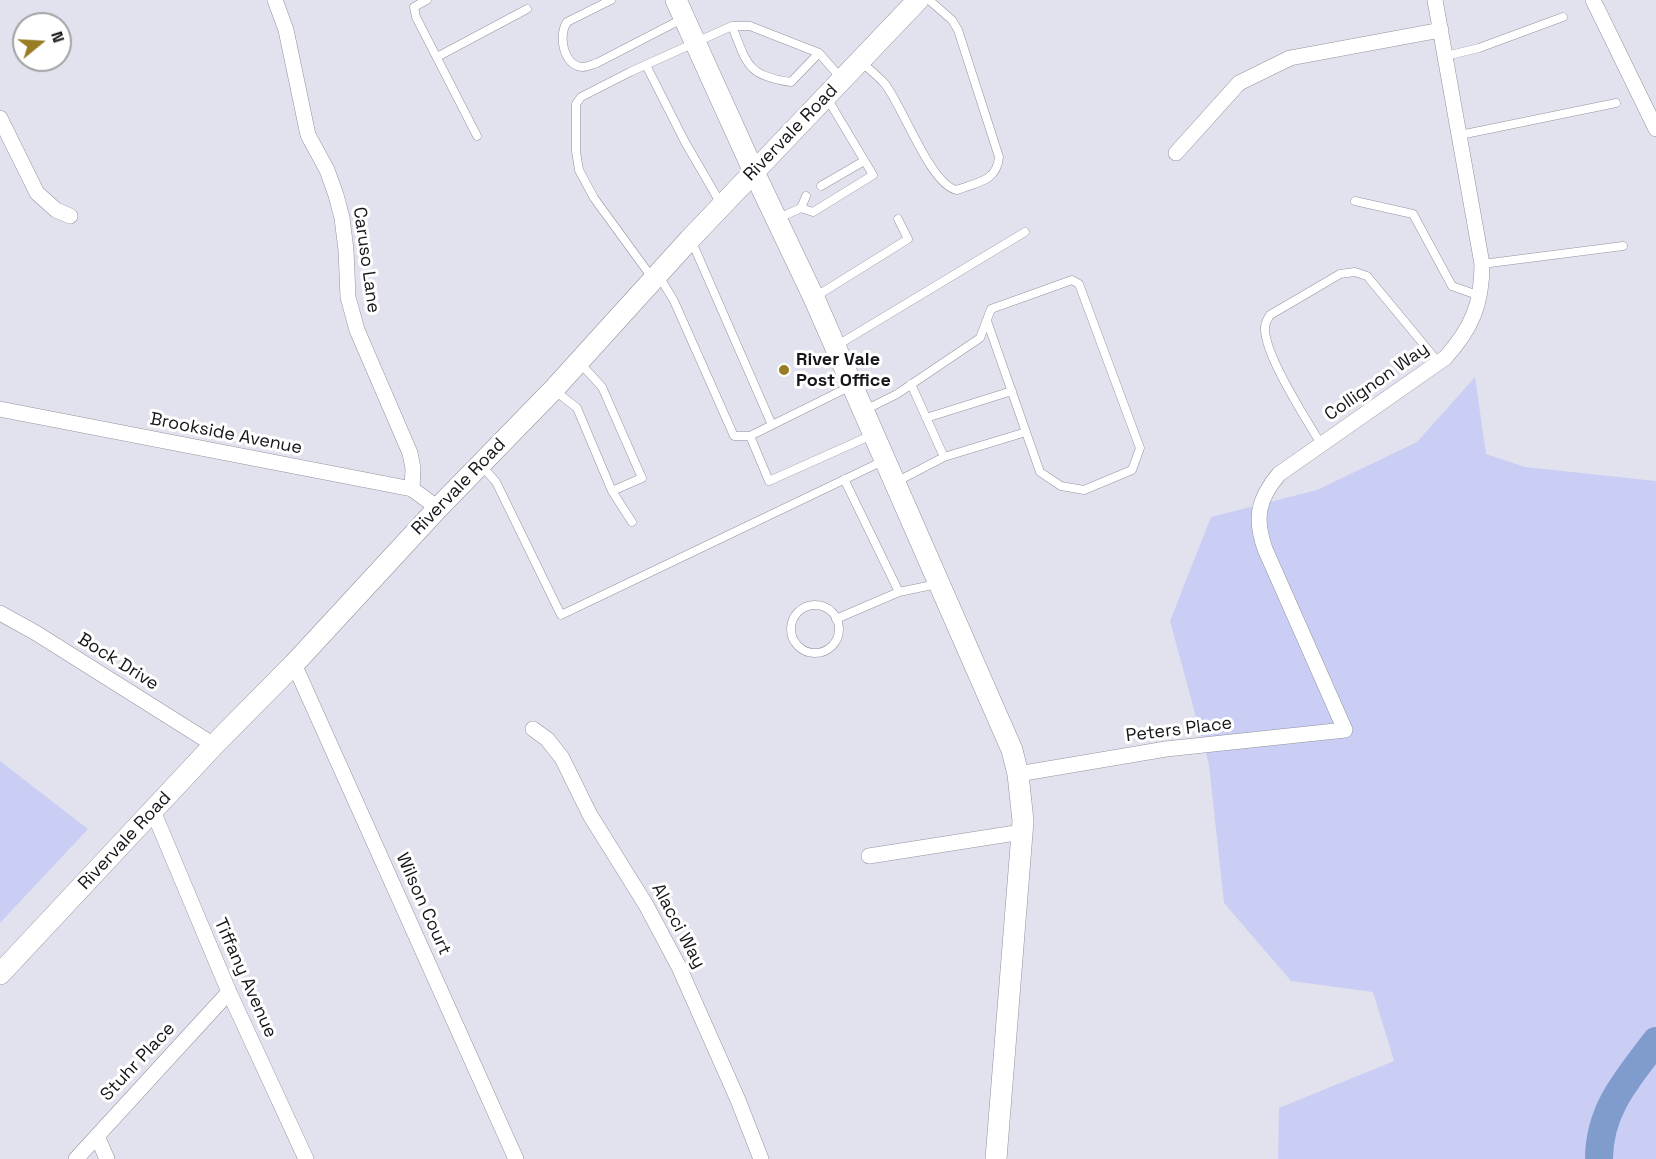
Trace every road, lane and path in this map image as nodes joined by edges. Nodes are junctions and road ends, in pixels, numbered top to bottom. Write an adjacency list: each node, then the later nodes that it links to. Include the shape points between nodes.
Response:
1 (275, 0): 65 (street, Caruso Lane, via 286,30 308,135 327,170 338,202 348,297 357,330 410,453)
2 (427, 0): 16 (lane, via 414,7)
3 (611, 0): 8 (lane, via 567,22 562,29 563,46 582,67 597,63)
4 (918, 0): 17 (street, Rivervale Road)
5 (929, 0): 17 (lane, via 958,30 999,157 992,176 957,190 946,186 885,84)
6 (1435, 0): 12 (street, Collignon Way)
7 (1593, 0): 23 (street)
8 (680, 5): 13 (street)
9 (526, 9): 16 (lane)
10 (1563, 17): 15 (lane)
11 (732, 26): 13 (lane); 14 (lane, via 750,26); 14 (lane, via 748,64 759,75 791,82)
12 (1441, 30): 15 (street, Collignon Way); 26 (street, via 1290,58 1239,82)
13 (695, 44): 18 (lane); 28 (street)
14 (819, 53): 19 (lane)
15 (1446, 56): 24 (street, Collignon Way)
16 (436, 57): 25 (lane)
17 (860, 61): 19 (street, Rivervale Road)
18 (646, 65): 32 (lane); 41 (lane, via 581,97 576,104 576,151 579,170 594,198)
19 (842, 79): 20 (street, Rivervale Road)
20 (826, 96): 27 (lane); 28 (street, Rivervale Road)
21 (1616, 104): 24 (lane)
22 (0, 118): 34 (street, via 37,193 56,210)
23 (1656, 129)
24 (1460, 135): 40 (street, Collignon Way)
25 (477, 136)
26 (1176, 153)
27 (864, 161): 29 (lane); 33 (lane, via 873,175 813,212)
28 (754, 172): 32 (street, Rivervale Road); 35 (street)
29 (821, 186)
30 (806, 196): 33 (lane)
31 (1354, 201): 42 (lane, via 1413,214 1452,286)
32 (722, 206): 38 (street, Rivervale Road)
33 (801, 208): 35 (lane)
34 (70, 216)
35 (777, 219): 43 (street)
36 (898, 219): 43 (lane, via 908,239)
37 (1025, 232): 45 (lane)
38 (690, 239): 41 (street, Rivervale Road); 55 (lane)
39 (1623, 246): 40 (lane)
40 (1482, 264): 42 (street, Collignon Way)
41 (656, 277): 46 (street, Rivervale Road); 58 (lane, via 674,302 734,436)
42 (1480, 296): 47 (street, Collignon Way, via 1460,342)
43 (814, 298): 45 (street)
44 (987, 321): 48 (lane, via 980,338); 51 (lane); 56 (lane, via 995,306 1076,281 1140,448 1132,470 1084,490 1061,486 1040,472)
45 (835, 346): 49 (street)
46 (579, 362): 50 (street, Rivervale Road); 66 (lane, via 602,387 642,478)
47 (1439, 363): 59 (street, Collignon Way); 59 (lane, via 1367,276 1355,272 1340,274 1270,315 1264,324 1265,336 1283,380)
48 (911, 384): 53 (lane); 54 (lane)
49 (852, 386): 53 (street); 55 (lane)
50 (554, 389): 62 (street, Rivervale Road); 66 (lane, via 577,408)
51 (1012, 391): 54 (lane); 56 (lane)
52 (0, 409): 65 (street, Brookside Avenue)
53 (863, 411): 57 (street)
54 (926, 418): 60 (lane)
55 (772, 424): 58 (lane)
56 (1026, 432): 60 (lane)
57 (873, 435): 58 (lane, via 769,481); 61 (street)
58 (750, 436)
59 (1321, 444): 75 (street, Collignon Way, via 1279,474 1268,487 1261,502 1259,533)
60 (944, 456): 64 (lane)
61 (885, 460): 63 (lane); 64 (street)
62 (481, 465): 63 (lane, via 496,482 561,615); 67 (street, Rivervale Road)
63 (844, 479): 70 (lane)
64 (895, 483): 69 (street)
65 (412, 489): 67 (street, Brookside Avenue)
66 (612, 491): 68 (lane)
67 (438, 508): 73 (street, Rivervale Road)
68 (632, 522)
69 (939, 584): 70 (lane); 77 (street, via 1012,750)
70 (899, 592): 72 (lane)
71 (0, 613): 76 (street, Bock Drive)
72 (836, 619): 72 (lane, via 819,605 805,607 791,624 793,640 805,652 821,653 835,643 839,627)
73 (294, 664): 76 (street, Rivervale Road); 87 (street, Wilson Court)
74 (533, 729): 88 (street, Alacci Way, via 562,758 590,815 668,946)
75 (1345, 730): 77 (street, Peters Place, via 1166,749)
76 (214, 745): 78 (street, Rivervale Road)
77 (1018, 774): 79 (street, via 1023,802)
78 (153, 811): 81 (street, Rivervale Road); 82 (street, Tiffany Avenue)
79 (1022, 832): 80 (street); 89 (street)
80 (869, 856)
81 (0, 974)
82 (229, 992): 83 (street, Stuhr Place); 86 (street, Tiffany Avenue)
83 (97, 1136): 84 (street, Stuhr Place); 85 (street)
84 (76, 1159)
85 (107, 1159)
86 (306, 1159)
87 (516, 1159)
88 (761, 1159)
89 (996, 1159)

